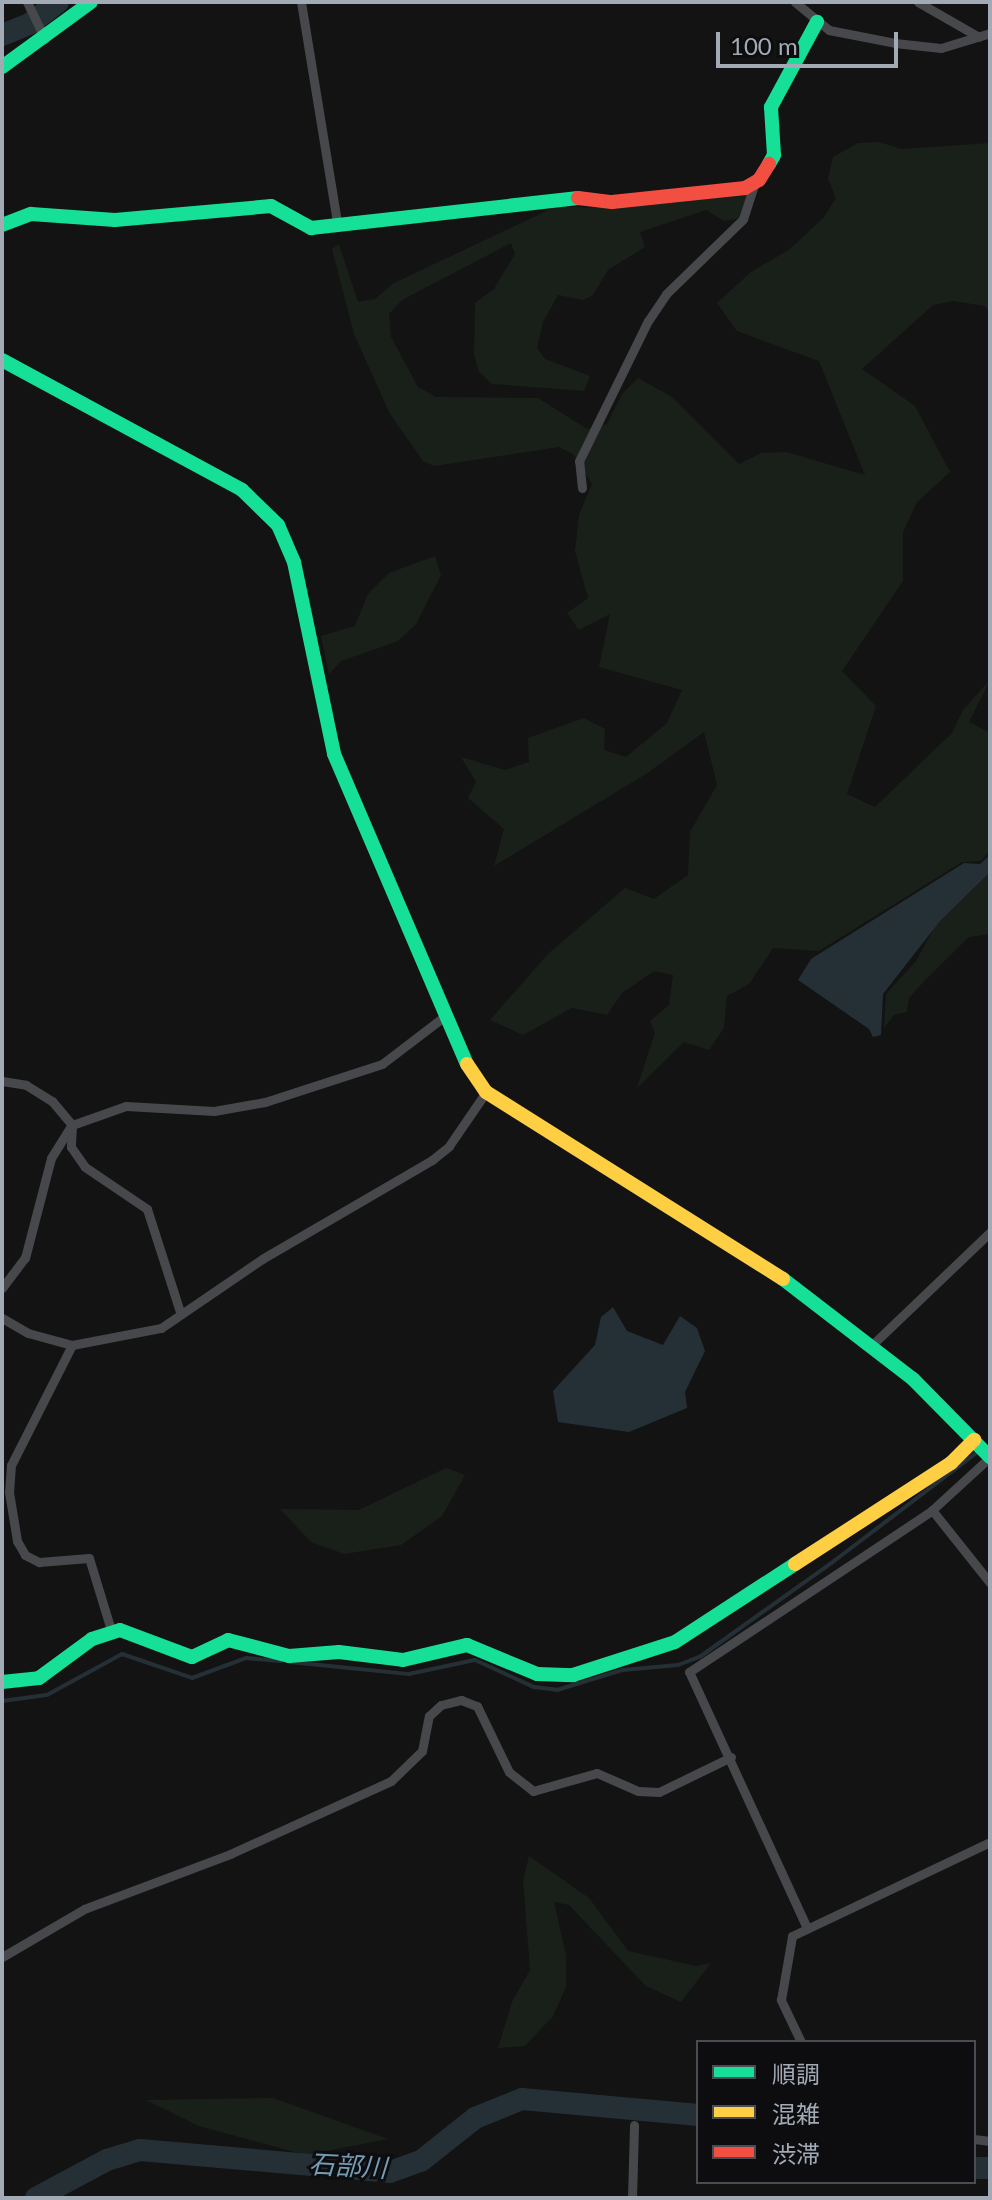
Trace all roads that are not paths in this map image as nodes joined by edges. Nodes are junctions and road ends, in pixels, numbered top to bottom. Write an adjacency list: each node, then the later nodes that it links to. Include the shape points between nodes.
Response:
1 (27, 2): 8 (street)
2 (91, 2): 8 (street)
3 (301, 2): 12 (street)
4 (918, 2): 9 (street)
5 (799, 3): 6 (street)
6 (817, 22): 9 (street, via 829,30 931,48); 11 (street, via 771,107 774,155)
7 (990, 33): 9 (street)
8 (42, 34): 10 (street)
9 (979, 37)
10 (2, 67)
11 (754, 186): 12 (street, via 612,202 564,197); 15 (street, via 743,219 666,294 648,321 579,461)
12 (337, 223): 13 (street, via 304,228 271,206 115,220 31,214)
13 (2, 225)
14 (2, 360): 16 (street, via 242,490 278,525 294,562 334,754)
15 (582, 488)
16 (446, 1015): 18 (street, via 463,1058); 19 (street, via 382,1064 265,1102 214,1111 126,1106)
17 (2, 1081): 19 (street, via 44,1094)
18 (486, 1092): 22 (street, via 441,1154); 24 (street, via 747,1253)
19 (72, 1125): 21 (street, via 51,1158 25,1258); 22 (street, via 71,1147 85,1167 147,1209)
20 (990, 1232): 24 (street)
21 (2, 1288)
22 (180, 1312): 25 (street, via 161,1328)
23 (2, 1318): 25 (street, via 28,1333)
24 (873, 1344): 26 (street)
25 (72, 1345): 30 (street, via 11,1465 9,1492 17,1541 25,1555 39,1562 89,1558)
26 (974, 1440): 27 (street); 30 (street, via 951,1463 675,1642 573,1675 537,1674 467,1645 403,1660 339,1652 289,1656 228,1640 192,1657 129,1631)
27 (990, 1457): 28 (street)
28 (932, 1510): 29 (street); 32 (street, via 691,1669 689,1678)
29 (990, 1583)
30 (111, 1630): 31 (street, via 39,1678)
31 (2, 1682)
32 (731, 1757): 34 (street); 35 (street, via 659,1792 638,1791 597,1773 533,1791 509,1772 477,1706 461,1700 441,1705 429,1716 422,1751 391,1781 230,1854 84,1909)
33 (990, 1842): 34 (street)
34 (807, 1928): 36 (street, via 792,1936 791,1965 781,1992)
35 (2, 1957)
36 (800, 2040)
37 (634, 2125): 38 (street)
38 (632, 2198)

